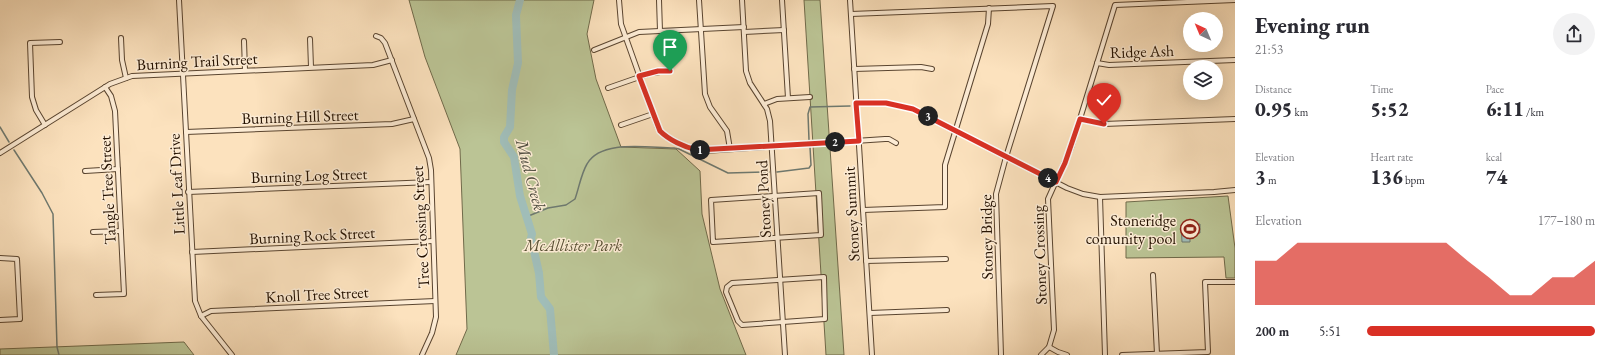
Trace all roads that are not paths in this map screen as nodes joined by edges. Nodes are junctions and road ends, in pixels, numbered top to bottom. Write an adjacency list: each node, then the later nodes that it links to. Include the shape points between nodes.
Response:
1 (179, 0): 30 (street, Little Leaf Drive)
2 (619, 0): 17 (street, via 619,16)
3 (659, 0): 14 (street)
4 (699, 0): 11 (street)
5 (742, 0): 12 (street, Stoney Pond)
6 (782, 0): 13 (street)
7 (850, 0): 10 (street, Stoney Summit)
8 (1235, 0): 24 (street, Stoney Crossing, via 1115,5)
9 (990, 8): 10 (street); 45 (street, via 988,24); 52 (street, Stoney Bridge, via 1052,6)
10 (851, 14): 26 (street, Stoney Summit)
11 (700, 29): 12 (street); 14 (street); 50 (street, via 705,94 710,107 727,131)
12 (744, 30): 13 (street); 38 (street, Stoney Pond, via 748,79)
13 (784, 30): 36 (street)
14 (660, 31): 17 (street, via 639,32)
15 (376, 36): 22 (street, Tree Crossing Street, via 383,40)
16 (121, 38): 32 (street)
17 (626, 38): 21 (street); 31 (street)
18 (310, 39): 25 (street)
19 (244, 41): 28 (street)
20 (60, 42): 43 (street, via 30,43 32,97)
21 (594, 50)
22 (392, 60): 25 (street, Burning Trail Street, via 373,65); 40 (street, Tree Crossing Street)
23 (1235, 60): 24 (street, Ridge Ash, via 1109,65)
24 (1097, 63): 41 (street, Stoney Crossing)
25 (311, 67): 28 (street, Burning Trail Street)
26 (854, 69): 27 (street); 37 (street, Stoney Summit)
27 (932, 69)
28 (245, 70): 30 (street, Burning Trail Street)
29 (670, 71): 31 (street)
30 (182, 73): 32 (street, Burning Trail Street, via 141,74); 46 (street, Little Leaf Drive)
31 (639, 76): 34 (street); 39 (street)
32 (126, 78): 33 (street, Burning Trail Street)
33 (105, 87): 43 (street, Burning Trail Street); 53 (street, Tangle Tree Street, via 114,103)
34 (608, 88)
35 (810, 97): 36 (street)
36 (788, 98): 38 (street)
37 (856, 103): 45 (street, via 903,106); 47 (street, Stoney Summit)
38 (764, 104): 49 (street, Stoney Pond, via 770,121)
39 (653, 114): 44 (street); 50 (street, via 663,134 685,146 705,150)
40 (414, 119): 46 (street, Burning Hill Street, via 392,124); 55 (street, Tree Crossing Street, via 429,158)
41 (1080, 119): 42 (street, via 1104,124); 56 (street, Stoney Crossing)
42 (1235, 119)
43 (45, 125): 51 (street, Burning Trail Street)
44 (621, 125)
45 (956, 131): 52 (street); 61 (street, via 945,165 945,207)
46 (186, 132): 58 (street, Little Leaf Drive)
47 (859, 141): 48 (street, via 885,139); 49 (street); 61 (street, Stoney Summit)
48 (896, 143)
49 (771, 146): 50 (street); 59 (street, Stoney Pond)
50 (730, 149)
51 (0, 153)
52 (1006, 157): 56 (street); 86 (street, Stoney Bridge, via 996,194)
53 (118, 169): 54 (street); 62 (street, Tangle Tree Street)
54 (85, 171)
55 (431, 182): 58 (street, Burning Log Street); 65 (street, Tree Crossing Street)
56 (1056, 182): 60 (street, via 1083,194); 80 (street, Stoney Crossing, via 1048,205 1054,330)
57 (1235, 190): 60 (street)
58 (188, 192): 66 (street, Little Leaf Drive)
59 (775, 196): 64 (street, Stoney Pond); 64 (street, via 818,193 821,235); 64 (street, via 711,200 713,242)
60 (1100, 197): 89 (street)
61 (863, 210): 69 (street, Stoney Summit)
62 (121, 231): 63 (street); 73 (street, Tangle Tree Street, via 124,294)
63 (93, 232)
64 (777, 238): 71 (street, Stoney Pond)
65 (433, 241): 66 (street, Burning Rock Street); 74 (street, Tree Crossing Street)
66 (192, 252): 77 (street, Little Leaf Drive, via 195,300)
67 (0, 258): 78 (street, via 17,259 20,319)
68 (946, 259): 69 (street)
69 (866, 261): 76 (street, Stoney Summit)
70 (1153, 275): 81 (street)
71 (779, 280): 79 (street, Stoney Pond); 79 (street, via 824,277 825,319); 79 (street, via 732,283 726,292 740,324)
72 (1235, 282): 81 (street, via 1206,282 1208,352)
73 (96, 295)
74 (435, 301): 77 (street, Knoll Tree Street, via 211,311); 83 (street, Tree Crossing Street, via 435,325)
75 (947, 310): 76 (street)
76 (870, 313): 85 (street, Stoney Summit)
77 (202, 316): 82 (street, Little Leaf Drive)
78 (0, 320)
79 (782, 322): 84 (street, Stoney Pond)
80 (1049, 347): 87 (street); 88 (street)
81 (1157, 354): 90 (street)
82 (232, 355)
83 (422, 355)
84 (784, 355)
85 (872, 355)
86 (1001, 355)
87 (1041, 355)
88 (1067, 355)
89 (1105, 355)
90 (1122, 355)

